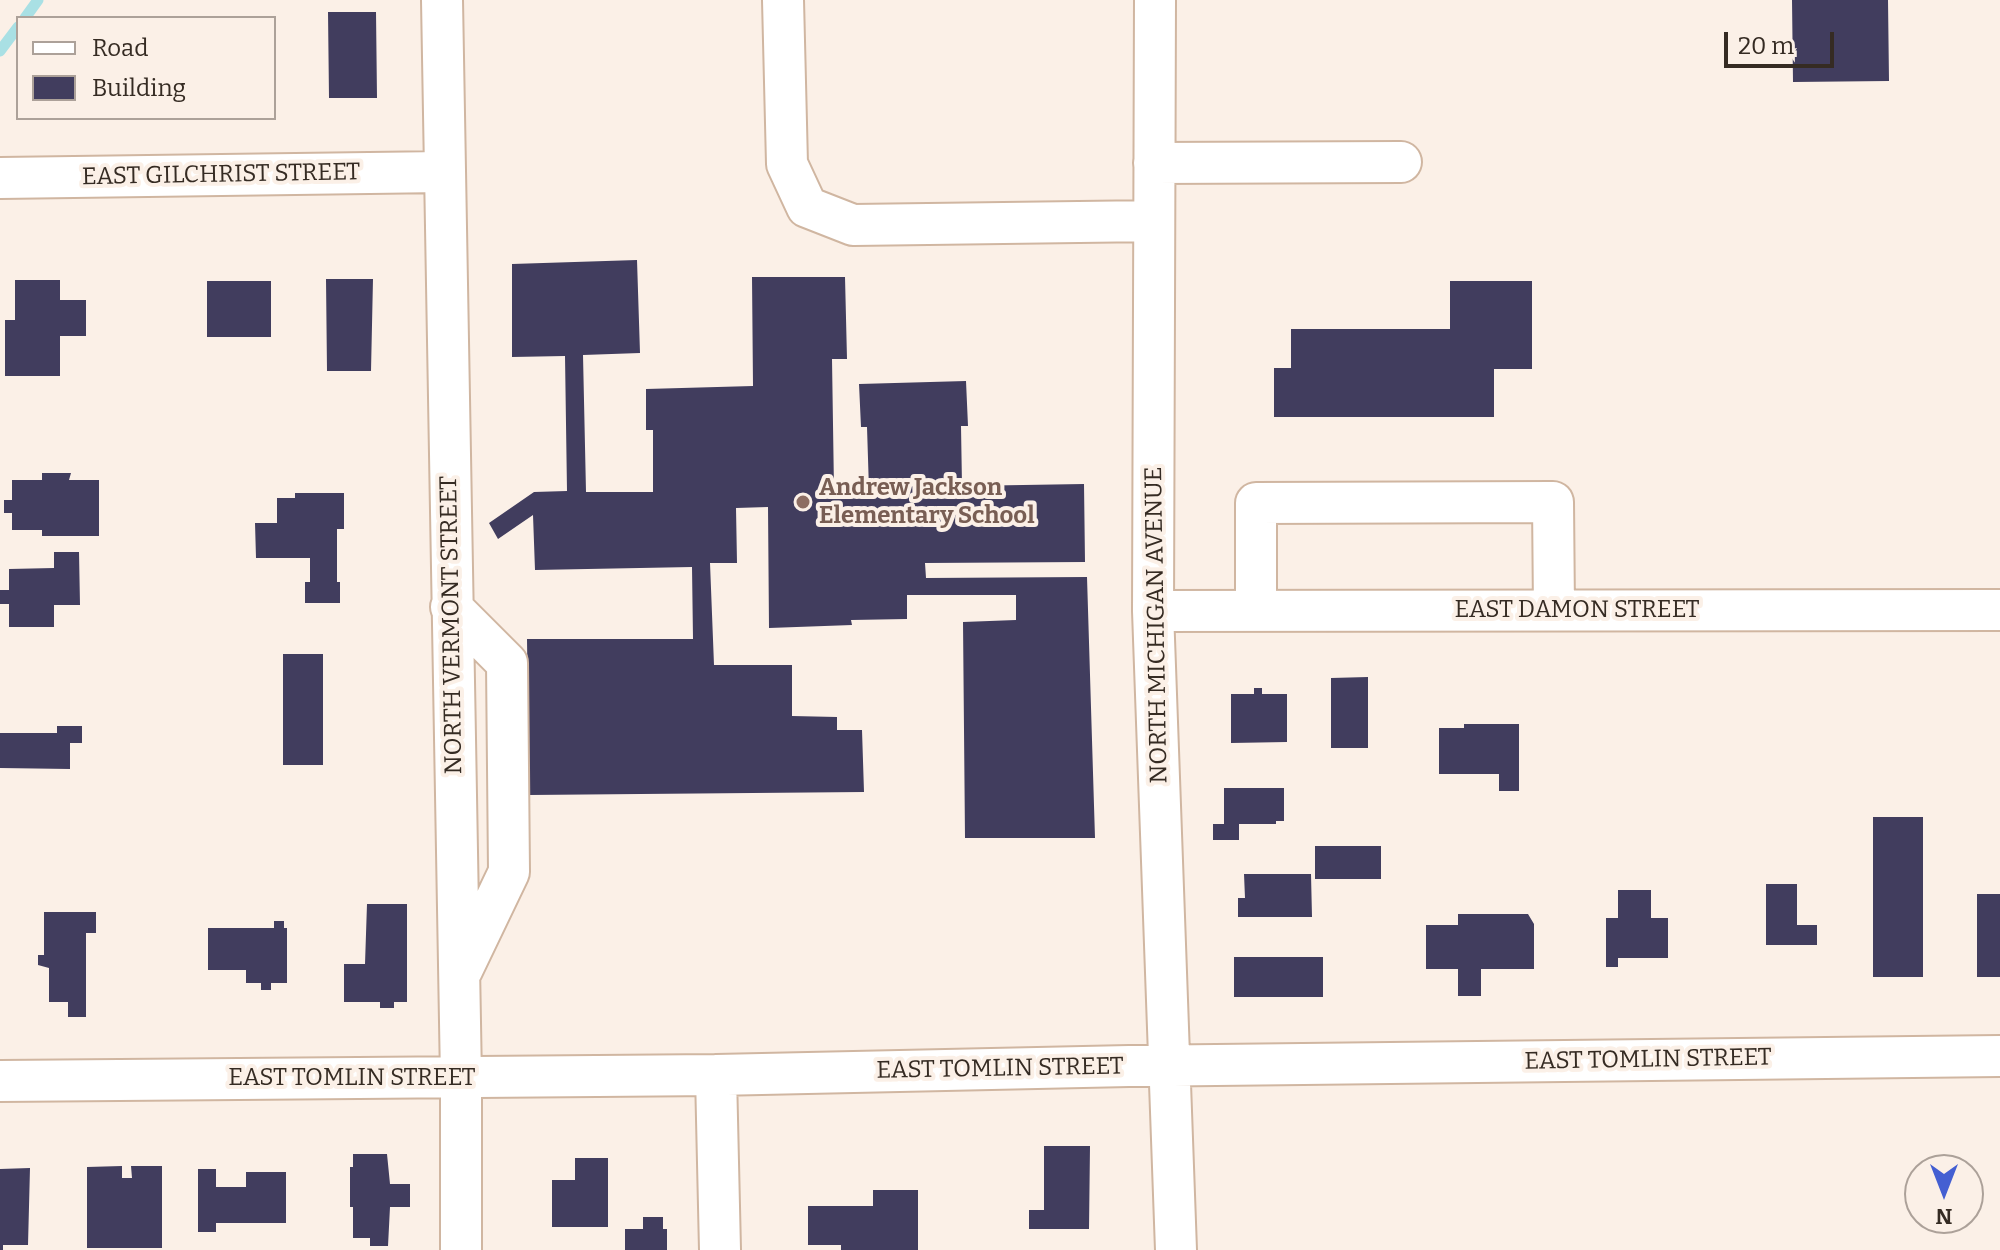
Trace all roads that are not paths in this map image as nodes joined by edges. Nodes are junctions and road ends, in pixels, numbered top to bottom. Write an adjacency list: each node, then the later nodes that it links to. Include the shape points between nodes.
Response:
1 (442, 0): 6 (street, NORTH VERMONT STREET)
2 (783, 0): 8 (street, via 787,164 807,207 853,225)
3 (1155, 0): 5 (street, NORTH MICHIGAN AVENUE)
4 (1401, 162): 5 (street)
5 (1154, 163): 8 (street, NORTH MICHIGAN AVENUE)
6 (443, 172): 7 (street, EAST GILCHRIST STREET); 9 (street, NORTH VERMONT STREET)
7 (0, 178)
8 (1154, 221): 12 (street, NORTH MICHIGAN AVENUE)
9 (451, 607): 14 (street, NORTH VERMONT STREET); 14 (street, via 507,663 509,872)
10 (1554, 610): 11 (street, EAST DAMON STREET); 13 (street, EAST DAMON STREET); 13 (street, via 1553,502 1475,502 1256,503)
11 (2000, 610)
12 (1153, 611): 13 (street, EAST DAMON STREET); 16 (street, NORTH MICHIGAN AVENUE)
13 (1256, 611)
14 (459, 977): 18 (street, NORTH VERMONT STREET)
15 (2000, 1056): 16 (street, EAST TOMLIN STREET)
16 (1171, 1065): 17 (street, EAST TOMLIN STREET); 22 (street, NORTH MICHIGAN AVENUE)
17 (716, 1075): 18 (street, EAST TOMLIN STREET); 21 (street)
18 (461, 1078): 19 (street, EAST TOMLIN STREET); 20 (street, NORTH VERMONT STREET)
19 (0, 1081)
20 (461, 1250)
21 (720, 1250)
22 (1176, 1250)

